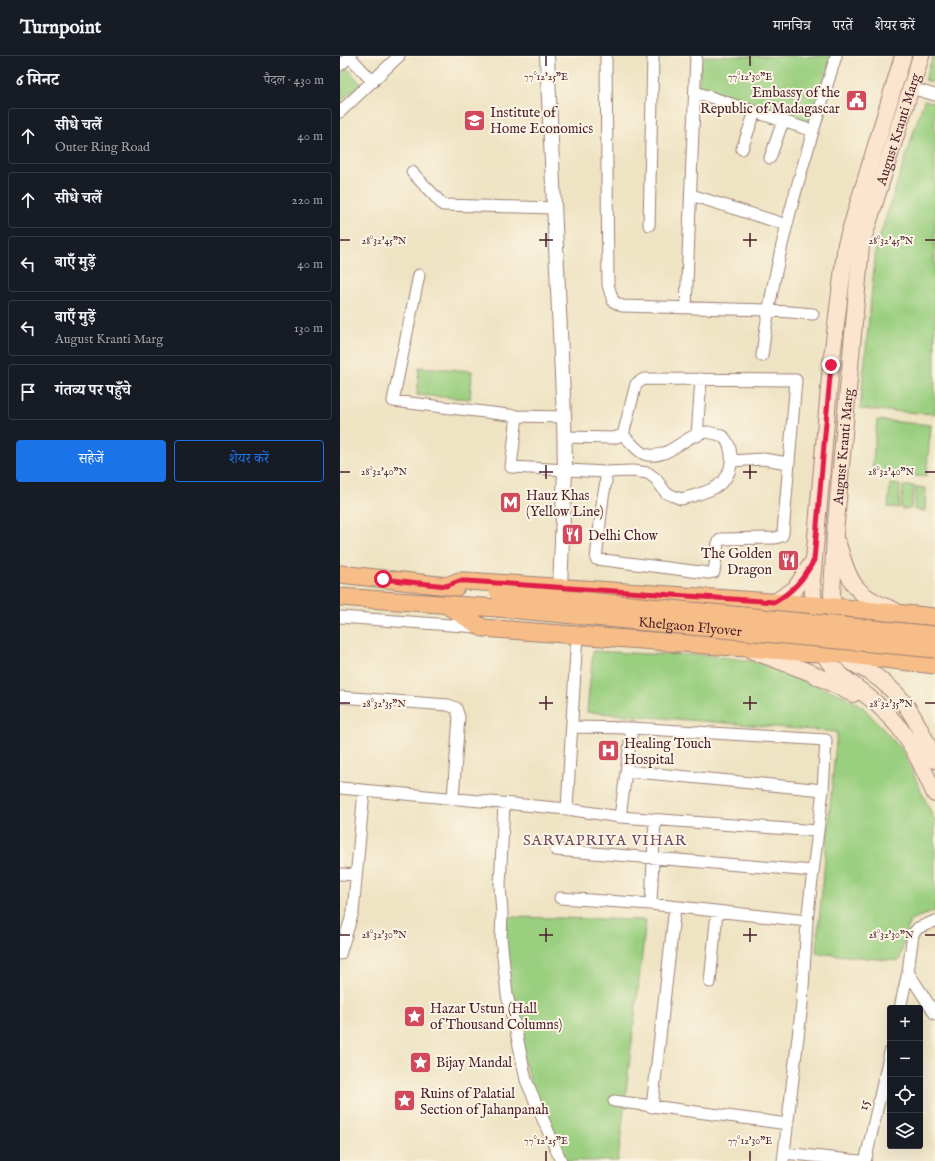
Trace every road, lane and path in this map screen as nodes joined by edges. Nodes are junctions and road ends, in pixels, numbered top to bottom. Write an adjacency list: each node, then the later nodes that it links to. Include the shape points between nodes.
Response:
1 (399, 56): 11 (street)
2 (547, 56): 23 (street)
3 (606, 56): 27 (street, via 610,296 622,306)
4 (653, 56): 24 (street)
5 (696, 56): 13 (street)
6 (836, 56): 18 (street)
7 (903, 56): 42 (main road, August Kranti Marg, via 846,244 831,365)
8 (921, 56): 12 (main road, August Kranti Marg)
9 (350, 57): 10 (street); 11 (street)
10 (340, 65)
11 (373, 82): 15 (street)
12 (911, 88): 14 (street); 41 (main road, August Kranti Marg, via 862,246)
13 (695, 92): 16 (street); 22 (street)
14 (935, 94)
15 (340, 112)
16 (755, 112): 17 (street); 19 (street)
17 (783, 122): 18 (street); 20 (street)
18 (813, 131): 25 (street)
19 (742, 149)
20 (770, 158)
21 (412, 172): 23 (street, via 443,205)
22 (690, 195): 25 (street); 27 (street)
23 (554, 208): 33 (street)
24 (649, 225)
25 (788, 225): 28 (street)
26 (419, 275): 32 (street, via 393,401)
27 (686, 308): 28 (street)
28 (767, 310): 29 (street); 30 (street)
29 (813, 314)
30 (762, 356)
31 (701, 379): 34 (street, via 649,378 639,381 636,384); 35 (street); 38 (street, via 796,380)
32 (517, 416): 33 (street); 39 (street, via 511,467)
33 (564, 417): 36 (street)
34 (623, 435): 35 (street, via 643,454 673,450); 36 (street, via 613,438)
35 (697, 436): 37 (street, via 707,432 724,436 729,443)
36 (565, 437): 39 (street)
37 (731, 462): 38 (street, via 763,459); 40 (street, via 726,480 714,489 681,500 666,493 648,473)
38 (789, 463): 40 (street, via 782,536 721,539 718,543 715,570 708,573 596,559 606,482)
39 (565, 470): 40 (street); 45 (street)
40 (605, 472)
41 (835, 533): 52 (main road, August Kranti Marg); 54 (main road, via 846,571 853,585 874,602)
42 (814, 560): 49 (main road, via 794,589); 51 (main road, August Kranti Marg)
43 (340, 574): 44 (main road, Khelgaon Flyover)
44 (446, 586): 45 (main road, via 467,581); 48 (main road, Khelgaon Flyover)
45 (560, 587): 47 (main road)
46 (340, 597): 50 (main road, Khelgaon Flyover)
47 (705, 597): 49 (main road); 59 (main road, via 721,606 726,623 724,632 718,639 710,644)
48 (498, 600): 50 (main road, Khelgaon Flyover); 58 (main road, Khelgaon Flyover, bridge); 61 (main road, Khelgaon Flyover, bridge)
49 (775, 602): 51 (main road)
50 (445, 604): 56 (main road)
51 (814, 605): 52 (main road); 62 (main road, August Kranti Marg)
52 (832, 607): 54 (main road); 63 (main road, August Kranti Marg)
53 (340, 616): 56 (street)
54 (911, 616): 55 (main road)
55 (935, 617)
56 (483, 628): 57 (main road)
57 (577, 634): 59 (main road); 67 (street)
58 (935, 635)
59 (701, 645): 60 (main road)
60 (744, 648): 62 (main road); 66 (main road, via 801,669 849,691)
61 (935, 649)
62 (822, 654): 63 (main road); 66 (main road, via 832,668 874,701)
63 (843, 654): 64 (main road); 69 (main road, via 893,691 911,713)
64 (935, 664)
65 (340, 697): 75 (street, via 456,708 459,717)
66 (888, 716): 74 (main road, via 911,746)
67 (572, 727): 68 (street); 77 (street)
68 (632, 728): 70 (street); 72 (street, via 826,740)
69 (935, 760)
70 (626, 771): 72 (street); 78 (street)
71 (340, 788): 73 (street)
72 (823, 790): 80 (street)
73 (364, 791): 75 (street); 85 (street)
74 (935, 794)
75 (453, 798): 76 (street)
76 (504, 804): 77 (street); 102 (street, via 500,886 501,937 507,995 526,1080)
77 (567, 809): 78 (street)
78 (620, 817): 79 (street)
79 (655, 820): 80 (street); 82 (street)
80 (818, 831): 83 (street)
81 (556, 850): 82 (street)
82 (653, 858): 83 (street); 87 (street)
83 (813, 871): 91 (street)
84 (340, 874): 85 (street)
85 (356, 875): 92 (street, via 353,912)
86 (560, 898): 87 (street)
87 (651, 904): 88 (street)
88 (675, 907): 89 (street); 99 (street)
89 (717, 912): 91 (street); 94 (street)
90 (935, 921): 93 (street, via 914,932)
91 (807, 922): 100 (street, via 802,1004)
92 (340, 954)
93 (908, 972): 95 (street); 96 (street)
94 (710, 982)
95 (901, 1005)
96 (935, 1014)
97 (887, 1064): 103 (street, 15)
98 (614, 1101): 99 (street)
99 (652, 1107): 100 (street)
100 (788, 1124): 101 (street)
101 (784, 1157): 103 (street, 15)
102 (561, 1161)
103 (863, 1161)

